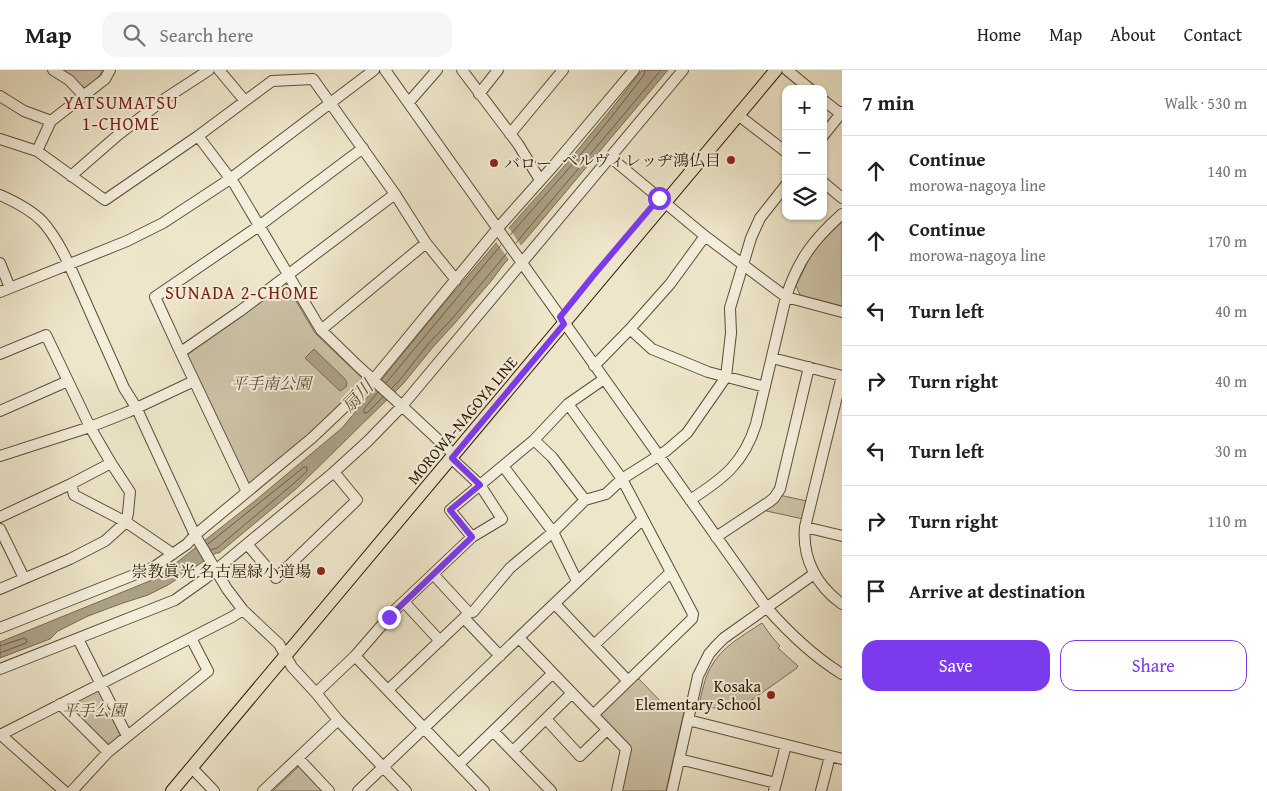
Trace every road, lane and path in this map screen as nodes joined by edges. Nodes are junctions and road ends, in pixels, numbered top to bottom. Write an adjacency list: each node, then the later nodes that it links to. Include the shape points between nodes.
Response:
1 (53, 70): 18 (street, via 69,80)
2 (110, 70): 18 (street, via 105,79)
3 (210, 70): 35 (street, via 166,98)
4 (219, 70): 20 (street)
5 (374, 70): 22 (street)
6 (385, 70): 21 (street)
7 (437, 70): 21 (street)
8 (462, 70): 17 (street)
9 (498, 70): 17 (street)
10 (563, 70): 28 (street)
11 (634, 70): 37 (street)
12 (683, 70): 34 (street)
13 (767, 70): 43 (main road, MOROWA-NAGOYA LINE)
14 (776, 70): 25 (main road, MOROWA-NAGOYA LINE)
15 (787, 70): 16 (street)
16 (805, 85)
17 (479, 94): 28 (street)
18 (83, 95): 26 (street)
19 (0, 96): 26 (street)
20 (245, 101): 22 (street, via 272,81 313,79); 29 (street)
21 (408, 102): 46 (street)
22 (330, 103): 31 (street); 36 (street)
23 (827, 103): 24 (street)
24 (841, 113): 27 (street)
25 (738, 115): 32 (street); 43 (main road, MOROWA-NAGOYA LINE)
26 (52, 121): 33 (street)
27 (827, 131)
28 (510, 134): 37 (street)
29 (198, 136): 35 (street, via 105,200); 36 (street)
30 (0, 139): 33 (street)
31 (363, 148): 40 (street); 45 (street)
32 (782, 149)
33 (36, 151): 35 (street)
34 (610, 157): 43 (street); 49 (street)
35 (71, 176)
36 (230, 179): 45 (street); 51 (street, via 163,223)
37 (540, 180): 46 (street)
38 (827, 185): 42 (street)
39 (782, 190): 52 (street, via 760,218)
40 (395, 194): 48 (street); 53 (street)
41 (0, 195): 51 (street, via 31,211 53,236)
42 (842, 198)
43 (662, 200): 47 (street); 59 (main road, MOROWA-NAGOYA LINE, via 593,276)
44 (842, 214): 57 (street, via 811,245 796,270)
45 (259, 226): 53 (street); 62 (street, via 155,297)
46 (500, 231): 49 (street); 54 (street)
47 (704, 236): 52 (street); 60 (street, via 670,284)
48 (426, 243): 54 (street); 61 (street)
49 (520, 259): 59 (street); 74 (street)
50 (0, 263): 55 (street)
51 (69, 264): 55 (street); 76 (street)
52 (744, 265): 57 (street); 68 (street, via 730,308)
53 (287, 274): 61 (street); 62 (street)
54 (456, 280): 72 (street)
55 (10, 288): 56 (street)
56 (0, 292)
57 (786, 297): 58 (street); 64 (street)
58 (842, 312)
59 (562, 320): 65 (street); 80 (main road, MOROWA-NAGOYA LINE)
60 (630, 329): 65 (street); 68 (street, via 652,349)
61 (321, 330): 72 (street)
62 (181, 352): 71 (street)
63 (0, 354): 70 (street, via 46,335)
64 (772, 358): 66 (street); 73 (street)
65 (594, 366): 69 (street)
66 (810, 367): 67 (street); 100 (street, via 780,489 769,502)
67 (842, 376): 95 (street)
68 (726, 377): 73 (street); 81 (street, via 687,433)
69 (604, 380): 75 (street); 81 (street)
70 (68, 381): 77 (street); 78 (street)
71 (194, 381): 76 (street); 89 (street)
72 (376, 382): 74 (street); 89 (street)
73 (765, 387): 91 (street, via 752,436 742,456 723,477)
74 (399, 403): 80 (street); 85 (street, via 368,441)
75 (568, 404): 79 (street); 86 (street)
76 (136, 408): 78 (street); 101 (street)
77 (0, 411)
78 (90, 427): 82 (street); 83 (street)
79 (534, 440): 84 (street); 90 (street, via 552,457)
80 (450, 454): 88 (street); 124 (main road, MOROWA-NAGOYA LINE)
81 (659, 455): 86 (street); 91 (street)
82 (0, 456)
83 (111, 463): 87 (street); 94 (street, via 130,492)
84 (503, 466): 88 (street); 97 (street)
85 (334, 472): 103 (street); 103 (street, via 357,500 276,578)
86 (622, 479): 90 (street, via 606,494); 93 (street)
87 (71, 484): 92 (street); 94 (street, via 74,495)
88 (480, 485): 99 (street, via 450,510); 99 (street, via 502,519)
89 (247, 492): 101 (street)
90 (585, 500): 97 (street)
91 (690, 500): 100 (street)
92 (0, 518)
93 (643, 519): 106 (street); 110 (street)
94 (126, 522): 104 (street); 109 (street, via 105,541)
95 (805, 527): 98 (street); 108 (street, via 805,544)
96 (0, 529): 102 (street)
97 (553, 532): 110 (street); 117 (street, via 510,568)
98 (842, 536)
99 (472, 537): 107 (street)
100 (716, 537): 115 (street)
101 (197, 540): 104 (street); 105 (street)
102 (3, 543): 109 (street)
103 (247, 544): 105 (street)
104 (173, 554): 118 (street, via 154,567)
105 (213, 567): 116 (street); 121 (street, via 175,600)
106 (671, 572): 123 (street); 130 (street, via 693,614 692,620)
107 (433, 574): 112 (street); 117 (street)
108 (814, 574): 114 (street); 115 (street)
109 (24, 578): 111 (street)
110 (577, 581): 113 (street)
111 (0, 589)
112 (404, 602): 122 (street); 125 (street)
113 (555, 604): 120 (street); 123 (street)
114 (842, 604)
115 (767, 608): 129 (street, via 797,640); 139 (street, via 724,638 709,654 698,676)
116 (243, 610): 119 (street); 124 (street, via 279,644)
117 (466, 616): 122 (street); 126 (street)
118 (0, 628)
119 (191, 638): 131 (street); 144 (street, via 208,671)
120 (519, 638): 126 (street); 128 (street)
121 (78, 639): 127 (street); 131 (street)
122 (440, 641): 132 (street)
123 (594, 645): 130 (street)
124 (284, 653): 133 (street); 153 (main road, MOROWA-NAGOYA LINE); 158 (main road, MOROWA-NAGOYA LINE)
125 (355, 656): 132 (street); 133 (street)
126 (500, 656): 140 (street)
127 (0, 669)
128 (552, 674): 134 (street); 142 (street)
129 (842, 674)
130 (628, 681): 136 (street)
131 (101, 683): 135 (street); 144 (street)
132 (388, 690): 140 (street)
133 (316, 693): 138 (street)
134 (572, 694): 136 (street); 137 (street)
135 (60, 704): 143 (street); 147 (street)
136 (593, 715): 141 (street)
137 (546, 719): 141 (street, via 580,756); 146 (street)
138 (338, 720): 149 (street); 154 (street)
139 (688, 720): 145 (street); 150 (street)
140 (424, 728): 152 (street); 154 (street)
141 (606, 730): 167 (street, via 626,749)
142 (493, 731): 146 (street); 152 (street)
143 (0, 734): 156 (street)
144 (128, 736): 147 (street)
145 (786, 745): 148 (street); 155 (street)
146 (513, 751): 166 (street)
147 (108, 752): 157 (street)
148 (830, 756): 151 (street); 169 (street)
149 (298, 758): 161 (street); 162 (street)
150 (679, 759): 155 (street); 168 (street)
151 (842, 759)
152 (459, 764): 165 (street)
153 (192, 768): 159 (main road, MOROWA-NAGOYA LINE); 160 (street)
154 (383, 768): 163 (street); 164 (street)
155 (775, 787)
156 (64, 791)
157 (72, 791)
158 (164, 791)
159 (172, 791)
160 (214, 791)
161 (263, 791)
162 (329, 791)
163 (358, 791)
164 (406, 791)
165 (484, 791)
166 (551, 791)
167 (617, 791)
168 (672, 791)
169 (821, 791)

